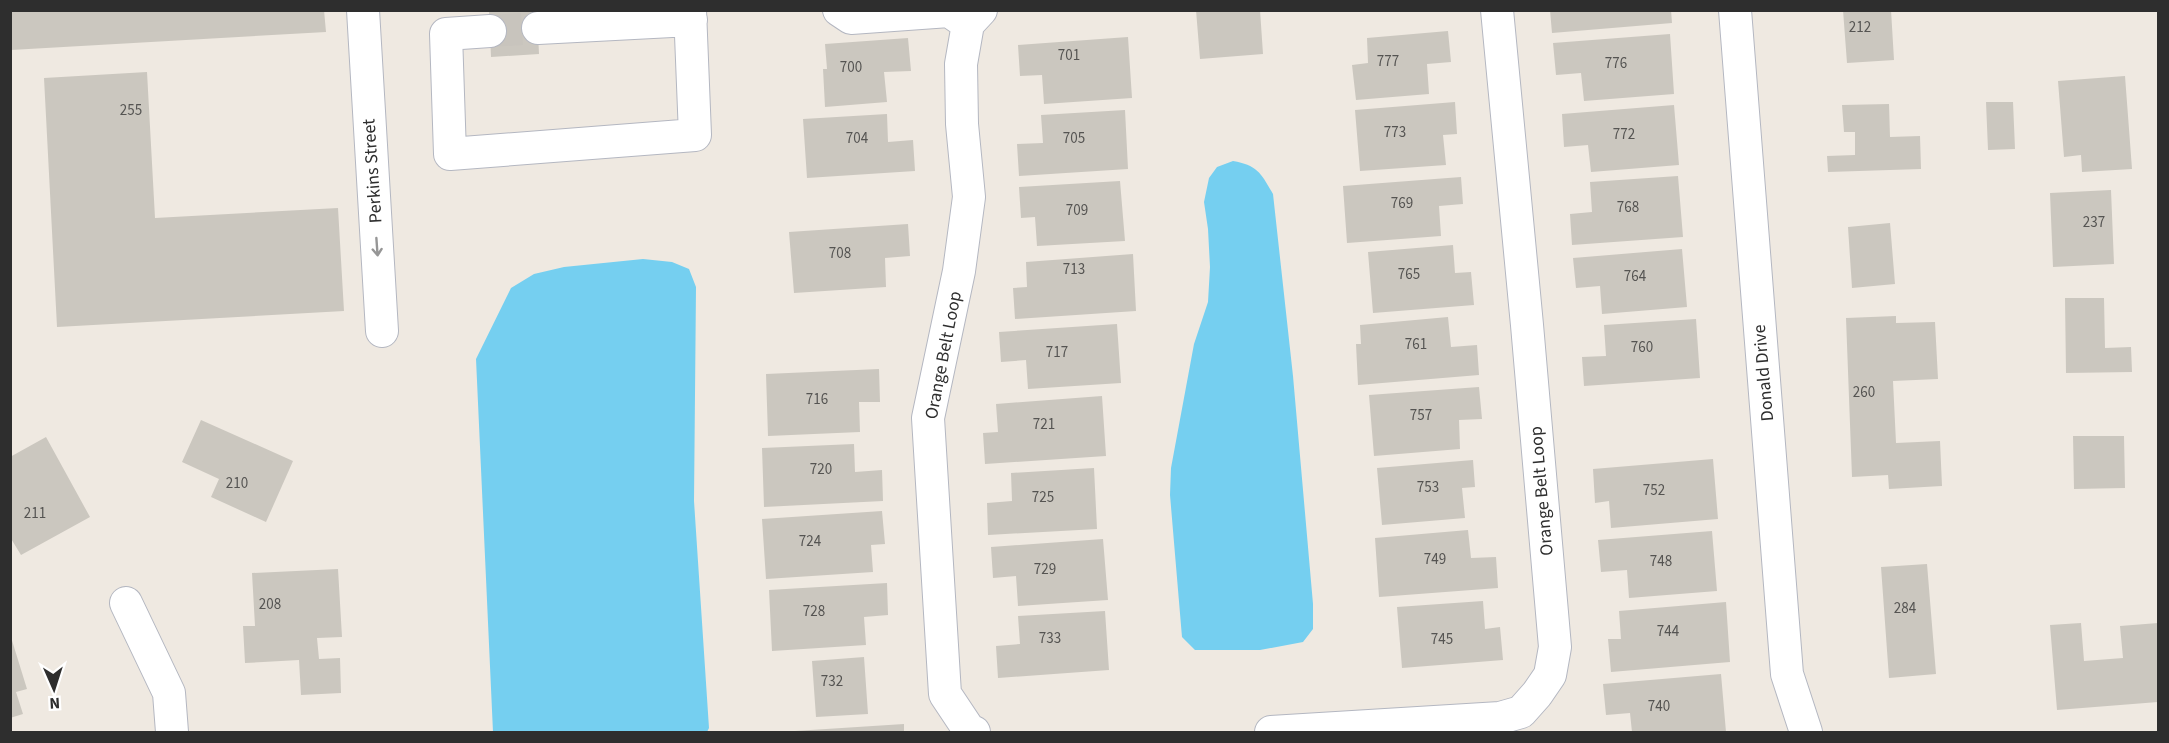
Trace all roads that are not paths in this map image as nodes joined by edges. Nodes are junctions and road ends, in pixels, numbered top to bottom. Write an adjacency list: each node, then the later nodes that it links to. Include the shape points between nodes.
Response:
1 (363, 10): 10 (street, Perkins Street, one-way to 10)
2 (838, 10): 7 (street, via 851,18 949,11)
3 (1497, 10): 14 (street, Orange Belt Loop, via 1555,647 1550,675 1521,712 1500,718)
4 (1735, 10): 15 (street, Donald Drive, via 1787,674)
5 (690, 15): 6 (street); 9 (street, via 695,135 450,154 446,34)
6 (619, 17): 8 (street)
7 (975, 17): 13 (street, Orange Belt Loop, via 961,64 969,197 959,271 928,418 945,694)
8 (538, 28)
9 (490, 31)
10 (382, 331)
11 (126, 603): 12 (street, via 170,693)
12 (172, 732)
13 (974, 732)
14 (1271, 732)
15 (1806, 732)

